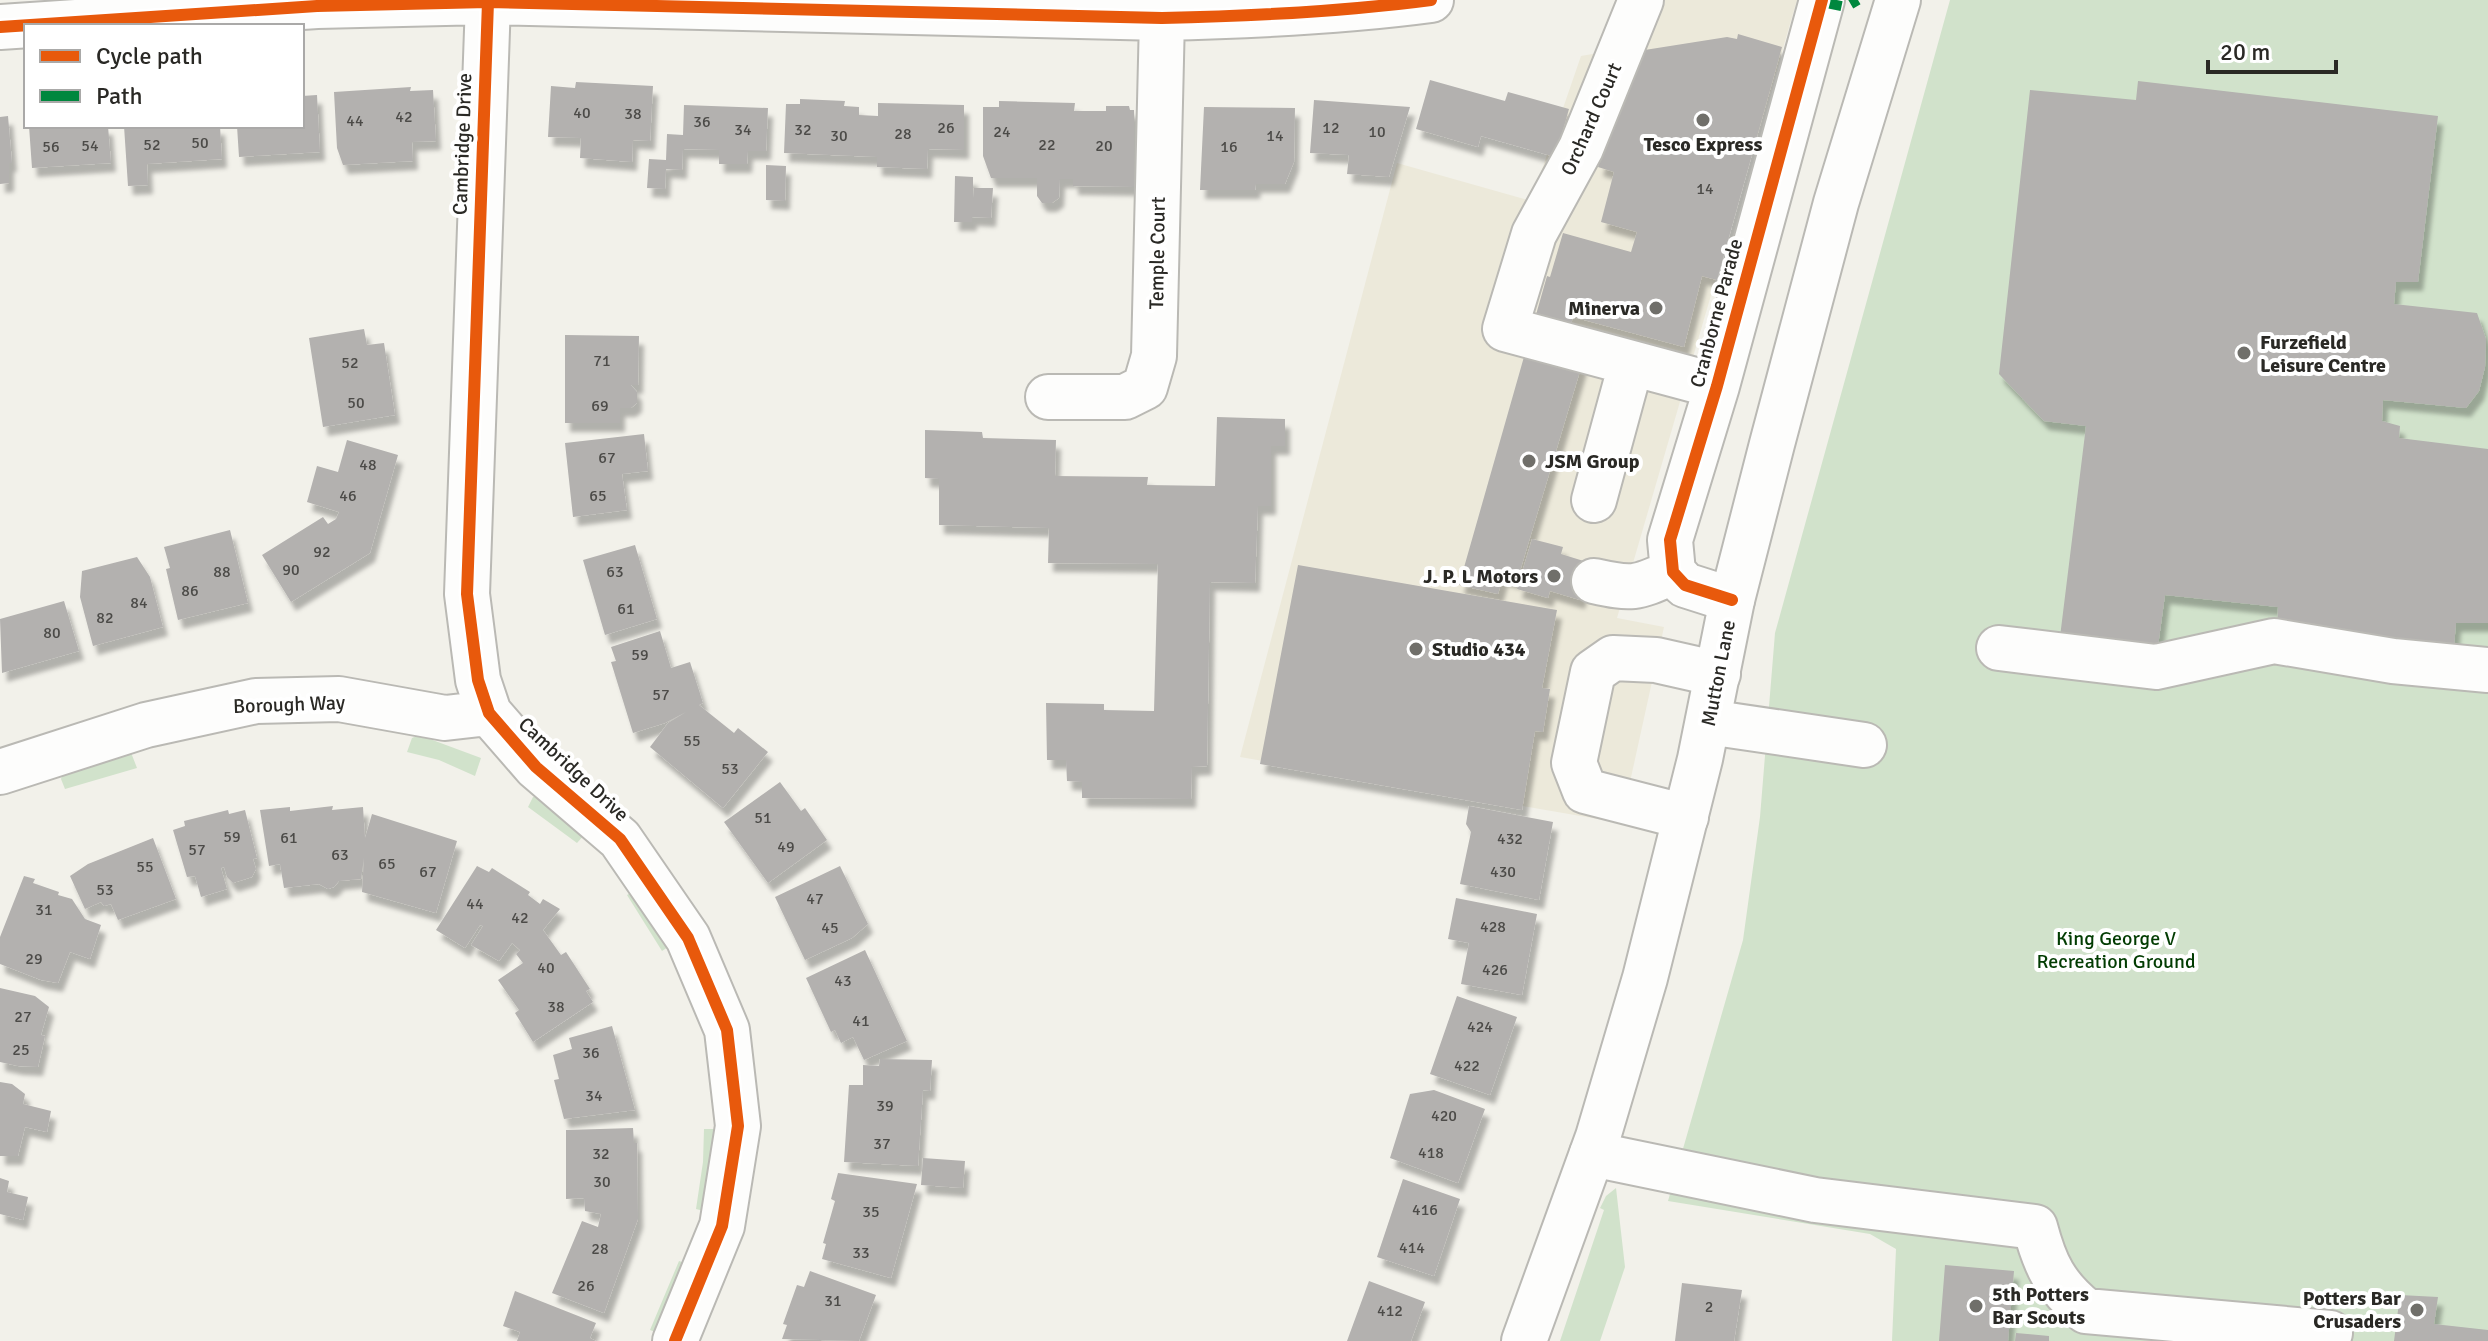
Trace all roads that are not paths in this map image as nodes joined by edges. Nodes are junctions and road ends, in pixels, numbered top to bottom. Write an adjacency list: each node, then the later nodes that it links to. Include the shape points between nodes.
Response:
1 (1431, 0): 7 (street, via 1342,11)
2 (1641, 0): 12 (street, Orchard Court, via 1581,148 1534,234 1505,329)
3 (1822, 0): 13 (street, Cranborne Parade)
4 (1898, 0): 18 (street, Mutton Lane, via 1836,203)
5 (488, 2): 6 (street); 8 (street); 22 (street, Cambridge Drive, via 467,594 478,680)
6 (317, 3): 9 (street)
7 (1268, 8): 8 (street)
8 (1162, 18): 14 (street, Temple Court, via 1154,356 1145,387 1125,397)
9 (40, 24)
10 (24, 25): 11 (street)
11 (0, 27)
12 (1631, 364): 13 (street); 15 (street)
13 (1717, 386): 16 (street, Cranborne Parade, via 1670,540)
14 (1048, 397)
15 (1594, 500)
16 (1673, 572): 17 (street, via 1627,588); 18 (street, via 1685,585)
17 (1594, 581)
18 (1732, 600): 21 (street, Mutton Lane)
19 (1999, 648): 20 (street, via 2156,667 2274,641)
20 (2488, 670)
21 (1718, 674): 23 (street, Mutton Lane); 26 (street, via 1656,660 1613,658 1593,672 1574,763 1585,791)
22 (489, 713): 25 (street, Borough Way, via 445,718 339,699 256,701 146,725); 29 (street, Cambridge Drive, via 536,767 620,839 688,938 727,1030 738,1126 722,1226)
23 (1708, 722): 24 (street); 26 (street, Mutton Lane)
24 (1864, 745)
25 (0, 772)
26 (1686, 817): 27 (street, Mutton Lane)
27 (1592, 1154): 28 (street, via 1815,1200 2035,1227 2044,1258 2065,1294 2086,1311); 30 (street, Mutton Lane)
28 (2330, 1333)
29 (675, 1341)
30 (1524, 1341)

